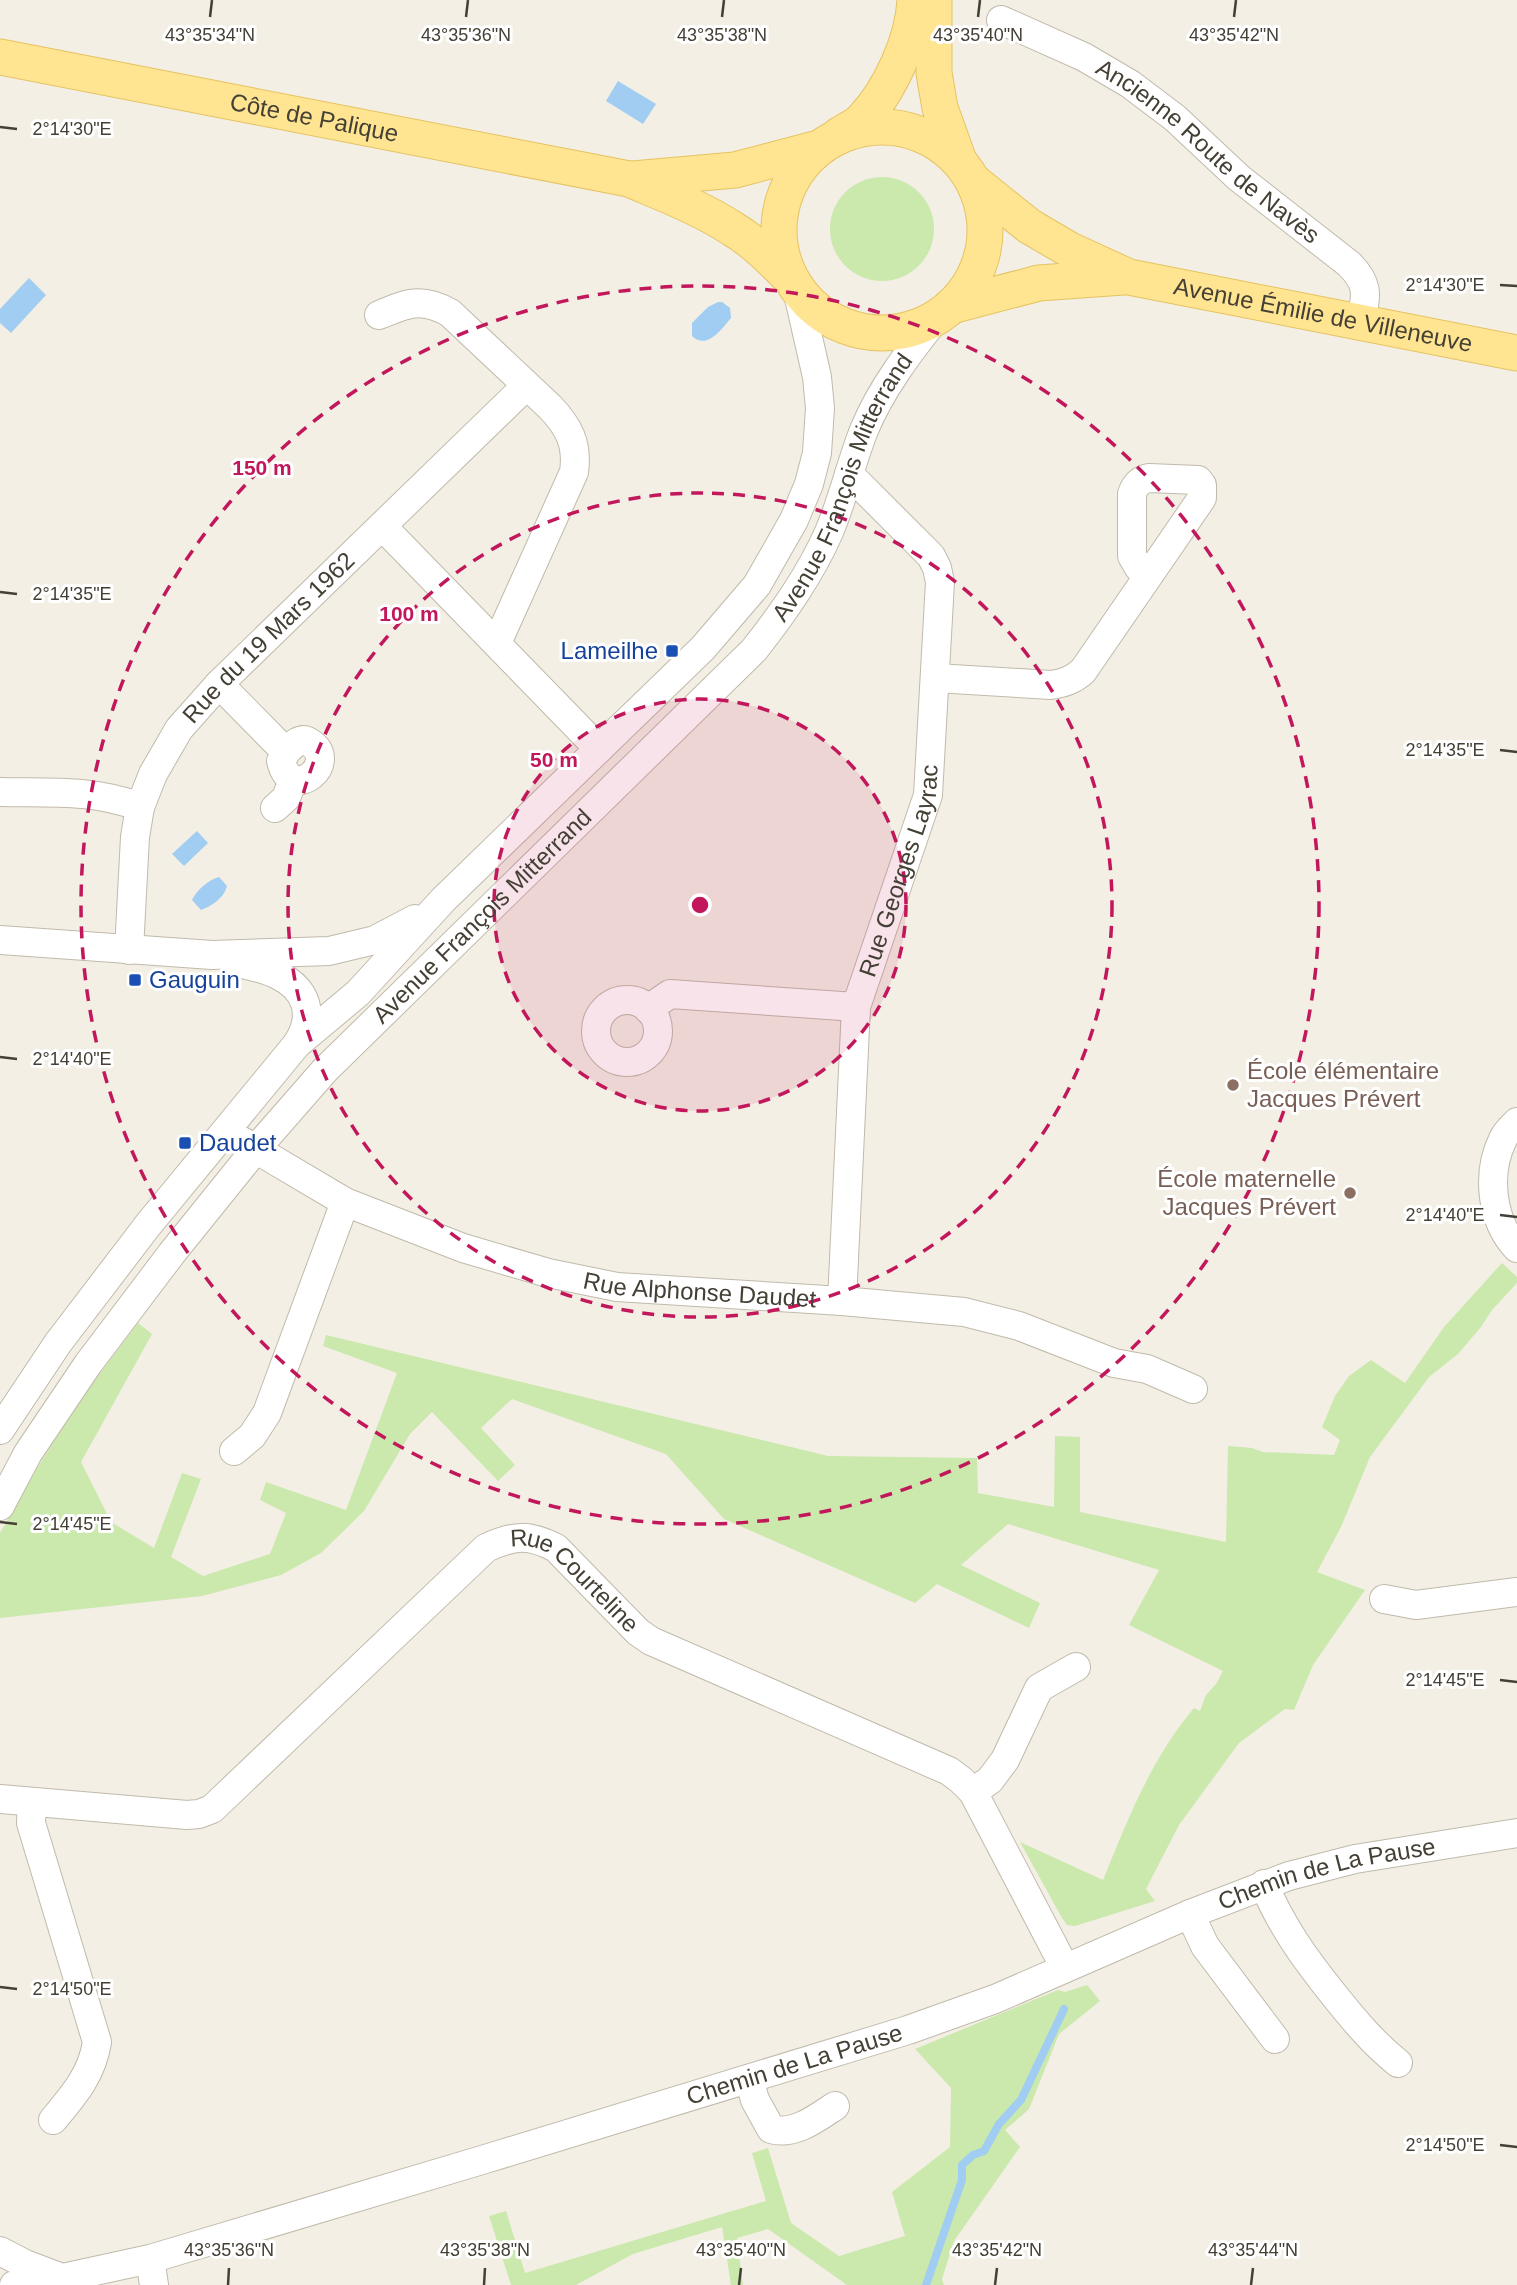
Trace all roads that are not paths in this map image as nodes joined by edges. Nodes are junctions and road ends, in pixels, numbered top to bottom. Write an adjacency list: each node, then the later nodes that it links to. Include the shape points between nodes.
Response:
1 (915, 0): 5 (main road, via 906,47 881,94 861,121)
2 (934, 0): 6 (main road, via 934,73 940,108)
3 (1001, 20): 12 (street, Ancienne Route de Navès, via 1084,57 1175,118 1240,178 1349,264 1366,292)
4 (0, 57): 7 (main road, Côte de Palique)
5 (828, 142): 6 (main road, via 862,128 902,129 939,144); 7 (main road, Côte de Palique, via 735,170); 9 (main road, via 799,169 785,195 779,223 781,252)
6 (966, 171): 8 (main road, Avenue Émilie de Villeneuve, via 1029,226); 10 (main road, via 984,213 984,247 972,279)
7 (629, 179): 9 (main road, Côte de Palique, via 734,229 761,249)
8 (1129, 276): 10 (main road, Avenue Émilie de Villeneuve, via 1039,283); 12 (main road, Avenue Émilie de Villeneuve)
9 (794, 284): 10 (main road, via 819,312 846,327 877,333 908,330); 21 (street, Avenue François Mitterrand, via 812,349 820,408 817,453 803,499 771,564 728,622)
10 (944, 312): 15 (street, Avenue François Mitterrand, via 883,392)
11 (379, 315): 14 (street, via 422,302 437,305)
12 (1361, 322): 13 (main road, Avenue Émilie de Villeneuve)
13 (1517, 353)
14 (526, 386): 16 (street, Rue du 19 Mars 1962); 18 (street, via 565,424 576,458 574,472)
15 (849, 474): 19 (street, Rue Georges Layrac, via 931,556 937,568); 33 (street, Avenue François Mitterrand, via 809,572 754,650)
16 (383, 527): 18 (street); 20 (street, Rue du 19 Mars 1962)
17 (1149, 575): 19 (street, via 1083,671 1069,681 1051,685)
18 (497, 643): 21 (street)
19 (936, 678): 31 (street, Rue Georges Layrac, via 928,795)
20 (219, 684): 23 (street, Rue du 19 Mars 1962, via 180,729); 24 (street, via 286,752 282,768 293,780 286,798)
21 (599, 749): 25 (street, Avenue François Mitterrand)
22 (0, 792): 23 (street, via 93,793)
23 (140, 807): 27 (street, Rue du 19 Mars 1962)
24 (275, 808)
25 (443, 900): 28 (street, via 386,936); 33 (street, Avenue François Mitterrand)
26 (0, 940): 27 (street)
27 (129, 950): 29 (street)
28 (329, 951): 29 (street); 33 (street, via 351,974)
29 (212, 955): 30 (street, via 275,974 293,986)
30 (306, 1003): 33 (street); 34 (street, via 307,1022)
31 (856, 1007): 32 (street, via 670,994); 40 (street, Rue Georges Layrac)
32 (648, 1009)
33 (358, 1010): 34 (street, Avenue François Mitterrand); 37 (street, via 349,1046)
34 (297, 1044): 36 (street, Avenue François Mitterrand)
35 (1517, 1122): 39 (street, via 1504,1136 1497,1154 1493,1193 1505,1232)
36 (225, 1129): 37 (street, Rue Alphonse Daudet); 42 (street, Avenue François Mitterrand, via 58,1343)
37 (256, 1150): 38 (street, Rue Alphonse Daudet); 44 (street, via 88,1364 28,1454)
38 (345, 1202): 40 (street, Rue Alphonse Daudet, via 463,1248 617,1287); 43 (street, via 267,1413 252,1437)
39 (1517, 1248)
40 (842, 1301): 41 (street, Rue Alphonse Daudet, via 928,1307 1019,1326)
41 (1193, 1389)
42 (0, 1430)
43 (234, 1451)
44 (0, 1506)
45 (1517, 1592): 46 (street, via 1416,1605)
46 (1384, 1599)
47 (1076, 1667): 48 (street, via 1039,1688 1005,1760)
48 (973, 1793): 50 (street, Rue Courteline, via 948,1771 651,1641 556,1548 522,1537 486,1548 212,1809 187,1815); 54 (street, Rue Courteline)
49 (0, 1799): 50 (street, Rue Courteline)
50 (33, 1803): 59 (street, via 31,1823 97,2042 84,2082)
51 (1517, 1833): 52 (street, Chemin de La Pause, via 1355,1859)
52 (1264, 1884): 53 (street, Chemin de La Pause); 56 (street, via 1295,1945 1358,2025)
53 (1190, 1914): 54 (street, Chemin de La Pause); 55 (street, via 1205,1947)
54 (1065, 1968): 57 (street, Chemin de La Pause, via 908,2030)
55 (1275, 2039)
56 (1398, 2063)
57 (749, 2079): 58 (street, via 771,2129 811,2122); 61 (street, Chemin de La Pause)
58 (835, 2106)
59 (53, 2120)
60 (0, 2251): 62 (street)
61 (152, 2272): 62 (street, Chemin de La Pause)
62 (58, 2281): 63 (street, Chemin de La Pause, via 39,2279)
63 (14, 2285)

